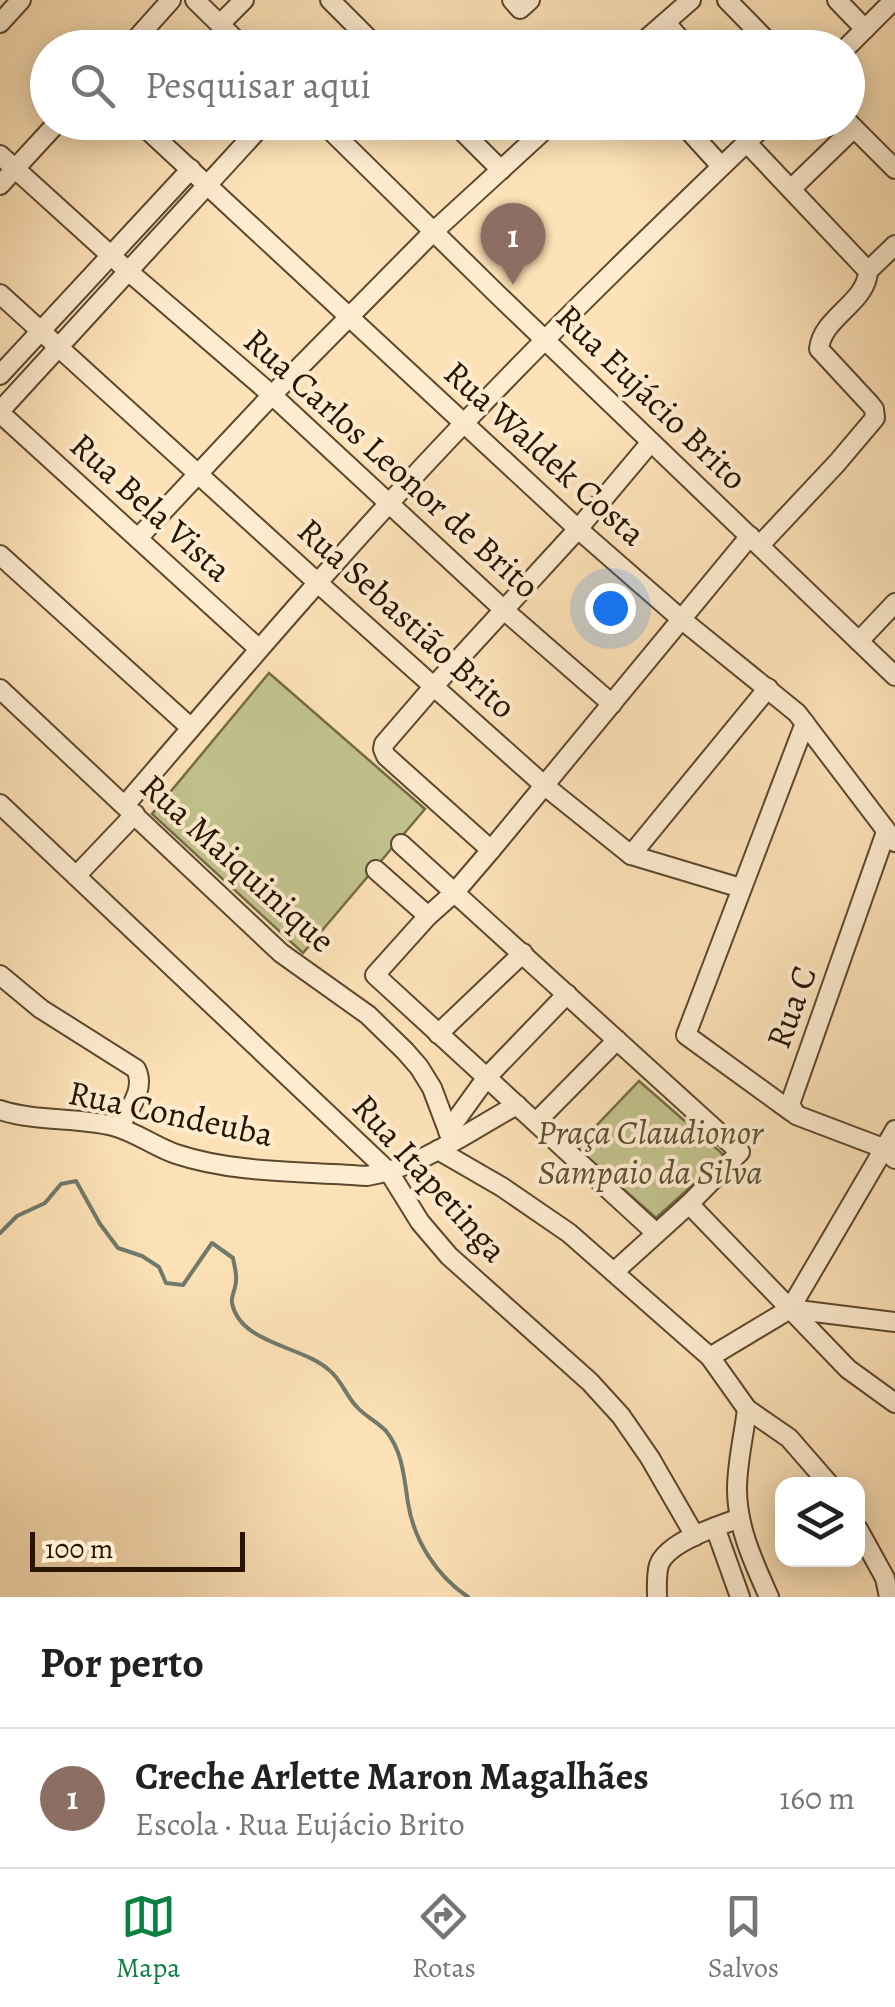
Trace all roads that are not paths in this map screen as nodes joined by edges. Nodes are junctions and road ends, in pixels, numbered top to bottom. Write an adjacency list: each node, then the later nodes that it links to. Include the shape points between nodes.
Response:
1 (21, 0): 12 (street)
2 (171, 0): 16 (street)
3 (195, 0): 13 (street)
4 (244, 0): 13 (street)
5 (330, 0): 18 (street)
6 (512, 0): 7 (street, via 520,9)
7 (530, 0)
8 (691, 0): 14 (street)
9 (727, 0): 21 (street)
10 (837, 0): 15 (street)
11 (891, 10): 15 (street)
12 (0, 22)
13 (220, 24): 17 (street)
14 (666, 24): 19 (street); 20 (street)
15 (865, 29)
16 (144, 30)
17 (226, 30)
18 (360, 30)
19 (658, 30)
20 (672, 30)
21 (756, 30)
22 (865, 139): 35 (street)
23 (35, 140): 33 (street)
24 (158, 140): 36 (street, Rua Waldek Costa)
25 (249, 140): 38 (street)
26 (340, 140): 41 (street, Rua Eujácio Brito)
27 (472, 140): 37 (street)
28 (534, 140): 37 (street)
29 (697, 140): 34 (street)
30 (750, 140): 32 (street)
31 (837, 140): 40 (street)
32 (747, 143): 34 (street); 40 (street)
33 (7, 162): 39 (street); 43 (street, Rua Carlos Leonor de Brito)
34 (721, 166): 49 (street)
35 (895, 168)
36 (190, 169): 38 (street, Rua Waldek Costa); 43 (street)
37 (501, 170): 41 (street)
38 (207, 184): 44 (street); 47 (street, Rua Waldek Costa)
39 (0, 185)
40 (791, 189): 45 (street)
41 (433, 232): 47 (street); 49 (street, Rua Eujácio Brito)
42 (895, 245): 45 (street)
43 (109, 255): 44 (street, Rua Carlos Leonor de Brito); 48 (street)
44 (128, 271): 50 (street); 52 (street, Rua Carlos Leonor de Brito)
45 (868, 271): 60 (street, via 866,286 822,336 819,349 875,418)
46 (0, 294): 48 (street, Rua Sebastião Brito)
47 (349, 317): 52 (street); 54 (street, Rua Waldek Costa)
48 (40, 332): 50 (street, Rua Sebastião Brito); 51 (street)
49 (544, 339): 54 (street); 55 (street, Rua Eujácio Brito)
50 (58, 349): 53 (street); 56 (street, Rua Sebastião Brito)
51 (0, 375)
52 (272, 395): 56 (street); 57 (street, Rua Carlos Leonor de Brito)
53 (0, 412): 59 (street, Rua Bela Vista)
54 (463, 424): 57 (street); 58 (street, Rua Waldek Costa)
55 (651, 442): 58 (street); 60 (street, Rua Eujácio Brito)
56 (199, 474): 59 (street); 62 (street, Rua Sebastião Brito)
57 (390, 504): 62 (street); 64 (street, Rua Carlos Leonor de Brito)
58 (578, 529): 64 (street); 65 (street, Rua Waldek Costa)
59 (138, 538): 67 (street, Rua Bela Vista)
60 (755, 540): 65 (street); 66 (street, Rua Eujácio Brito)
61 (0, 555): 74 (street)
62 (318, 584): 67 (street); 69 (street, Rua Sebastião Brito)
63 (895, 603): 66 (street)
64 (504, 610): 69 (street); 72 (street, Rua Carlos Leonor de Brito)
65 (680, 619): 70 (street, Rua Waldek Costa); 72 (street)
66 (859, 641): 68 (street, Rua Eujácio Brito)
67 (259, 650): 74 (street)
68 (895, 676)
69 (434, 686): 75 (street, Rua Sebastião Brito); 80 (street, via 384,744 384,753)
70 (768, 688): 73 (street, Rua Waldek Costa); 81 (street)
71 (0, 689): 77 (street, Rua Maiquinique)
72 (612, 704): 75 (street)
73 (805, 723): 78 (street, Rua Waldek Costa); 84 (street)
74 (191, 728): 77 (street)
75 (545, 786): 80 (street); 81 (street, Rua Sebastião Brito)
76 (0, 804): 83 (street, Rua Itapetinga)
77 (130, 809): 83 (street); 99 (street, Rua Maiquinique, via 281,953 368,1015 405,1051 432,1088)
78 (892, 836): 95 (street, Rua C, via 792,1096)
79 (401, 844): 85 (street)
80 (492, 850): 85 (street)
81 (631, 855): 84 (street, Rua Sebastião Brito)
82 (376, 870): 86 (street)
83 (76, 876): 101 (street, Rua Itapetinga)
84 (741, 888): 95 (street, via 686,1034)
85 (455, 892): 86 (street); 87 (street)
86 (428, 916): 90 (street, via 375,975)
87 (523, 953): 89 (street); 90 (street)
88 (0, 974): 97 (street, via 136,1069 140,1089)
89 (567, 994): 91 (street); 92 (street)
90 (438, 1034): 92 (street)
91 (617, 1040): 96 (street); 102 (street, via 740,1152)
92 (487, 1077): 93 (street); 99 (street)
93 (517, 1104): 96 (street); 99 (street)
94 (0, 1110): 97 (street, Rua Condeuba)
95 (792, 1112): 100 (street)
96 (536, 1122): 103 (street)
97 (119, 1128): 101 (street, Rua Condeuba, via 176,1154 221,1164 367,1176)
98 (895, 1130): 100 (street)
99 (446, 1141): 101 (street); 104 (street)
100 (889, 1153): 105 (street)
101 (389, 1172): 113 (street, Rua Itapetinga, via 449,1256 621,1416)
102 (689, 1204): 103 (street); 105 (street)
103 (656, 1233): 104 (street)
104 (614, 1272): 107 (street)
105 (790, 1309): 106 (street); 107 (street); 108 (street, via 848,1369)
106 (895, 1322)
107 (710, 1357): 109 (street)
108 (895, 1403)
109 (747, 1409): 110 (street, via 789,1438); 111 (street)
110 (823, 1477)
111 (740, 1518): 112 (street); 117 (street)
112 (715, 1527): 113 (street); 116 (street)
113 (695, 1536): 115 (street, via 662,1559)
114 (865, 1543): 118 (street)
115 (657, 1597)
116 (740, 1597)
117 (768, 1597)
118 (889, 1597)

